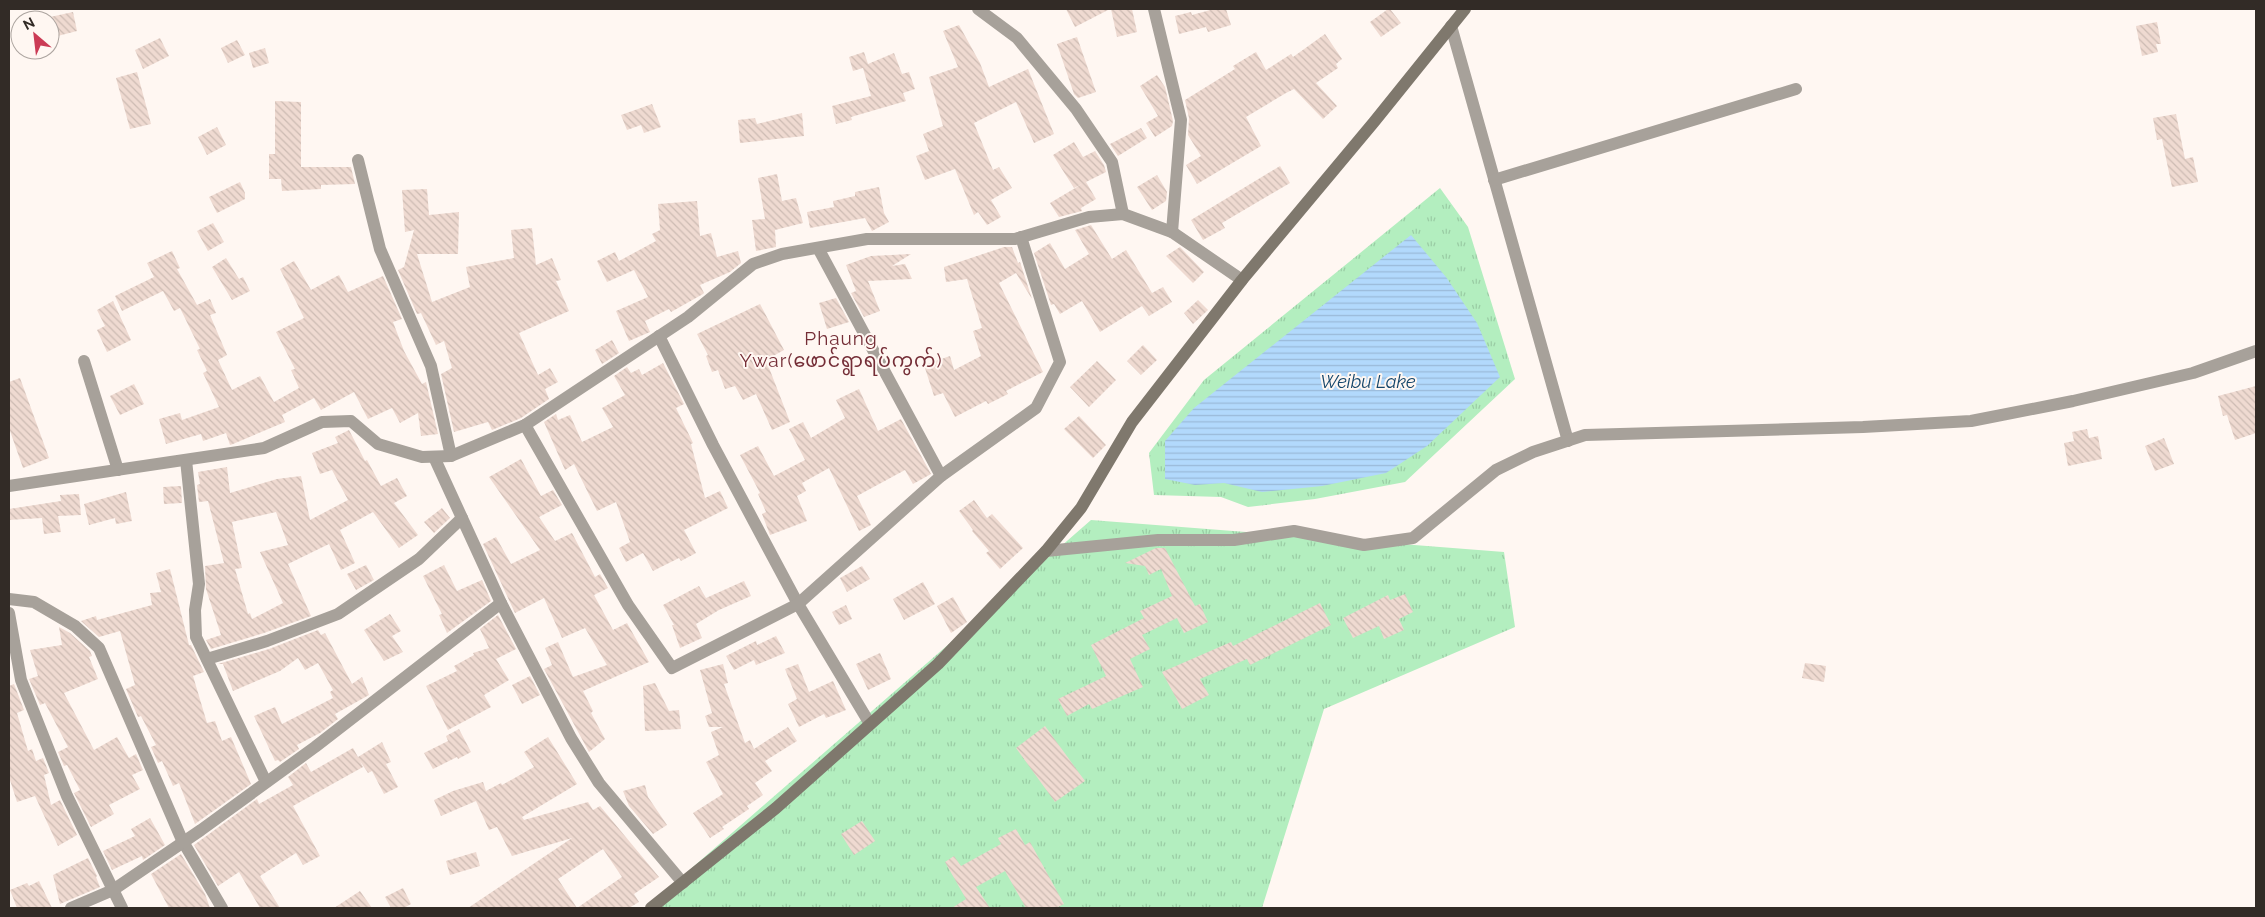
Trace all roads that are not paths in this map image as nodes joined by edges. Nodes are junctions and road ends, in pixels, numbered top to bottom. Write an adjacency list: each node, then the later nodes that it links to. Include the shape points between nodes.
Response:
1 (978, 9): 8 (street, via 1017,38 1076,109 1112,162)
2 (1154, 9): 9 (street, via 1181,120)
3 (1465, 9): 4 (main road)
4 (1451, 26): 7 (street); 12 (main road)
5 (1796, 89): 7 (street)
6 (358, 160): 19 (street, via 380,248 431,366)
7 (1494, 180): 17 (street)
8 (1122, 214): 9 (street); 10 (street, via 1089,217)
9 (1172, 232): 12 (street)
10 (1021, 237): 11 (street, via 867,239); 22 (street, via 1060,362 1036,408)
11 (818, 248): 13 (street, via 782,254 753,264 688,317); 22 (street)
12 (1242, 280): 25 (main road, via 1132,422 1081,508)
13 (659, 336): 16 (street); 28 (street)
14 (2256, 351): 17 (street, via 2194,372 1971,421 1585,434)
15 (84, 361): 21 (street)
16 (525, 425): 19 (street); 28 (street, via 628,604 672,668)
17 (1568, 441): 25 (street, via 1533,452 1496,470 1413,538 1364,545 1294,531 1234,540 1158,540)
18 (434, 456): 19 (street); 20 (street, via 422,457 378,444 351,421 322,422 264,448); 24 (street)
19 (452, 456)
20 (186, 460): 21 (street); 30 (street, via 199,584 195,610 196,637)
21 (118, 470): 23 (street)
22 (941, 476): 28 (street)
23 (9, 486)
24 (462, 518): 27 (street); 30 (street, via 419,559 338,614)
25 (1046, 551): 31 (main road, via 938,664)
26 (9, 600): 33 (street, via 34,602 75,626 99,648)
27 (501, 603): 32 (street); 34 (street, via 599,783)
28 (798, 604): 31 (street)
29 (9, 613): 35 (street, via 21,680 67,796)
30 (207, 659): 32 (street)
31 (870, 724): 34 (main road, via 776,808)
32 (266, 782): 33 (street)
33 (182, 840): 35 (street); 38 (street)
34 (683, 883): 39 (main road)
35 (113, 890): 36 (street); 37 (street)
36 (71, 908)
37 (122, 908)
38 (222, 908)
39 (651, 908)

